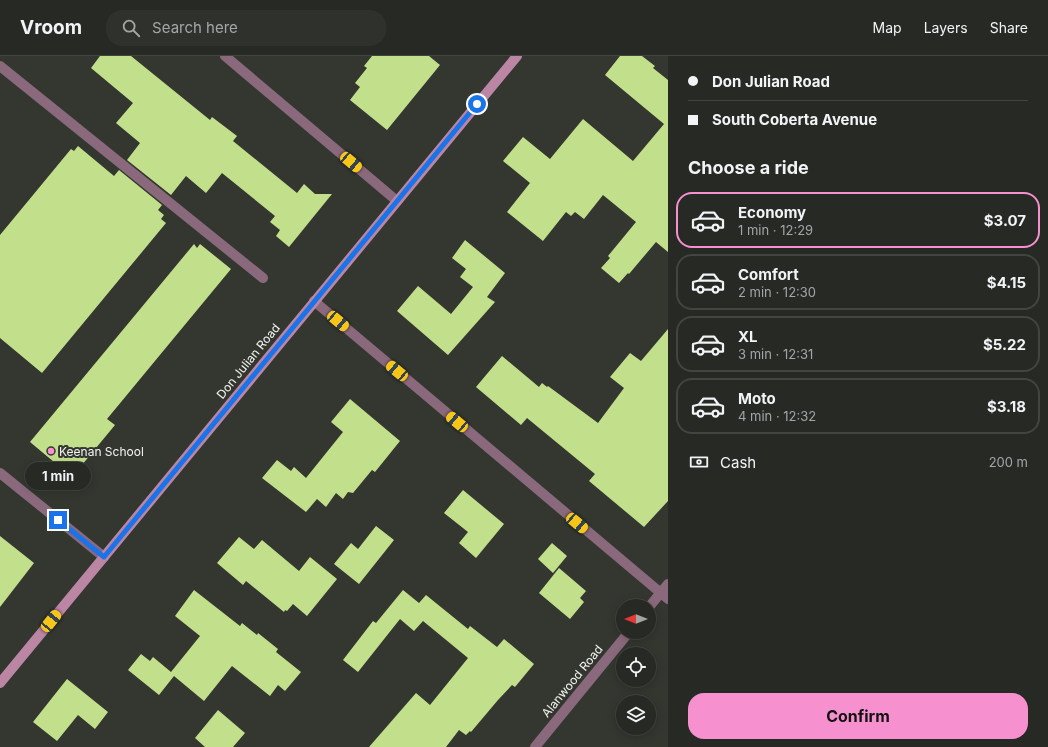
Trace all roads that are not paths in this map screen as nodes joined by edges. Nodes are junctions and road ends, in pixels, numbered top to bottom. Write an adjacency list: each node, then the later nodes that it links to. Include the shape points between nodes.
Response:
1 (225, 56): 4 (street)
2 (517, 56): 4 (street, Don Julian Road)
3 (0, 66): 5 (street)
4 (397, 201): 6 (street, Don Julian Road)
5 (264, 278)
6 (314, 300): 8 (street, Don Julian Road); 10 (street)
7 (0, 473): 8 (street)
8 (104, 557): 13 (street, Don Julian Road)
9 (668, 584): 10 (street)
10 (664, 596): 11 (street)
11 (656, 602)
12 (623, 639): 14 (street, Alanwood Road)
13 (0, 683)
14 (535, 747)

